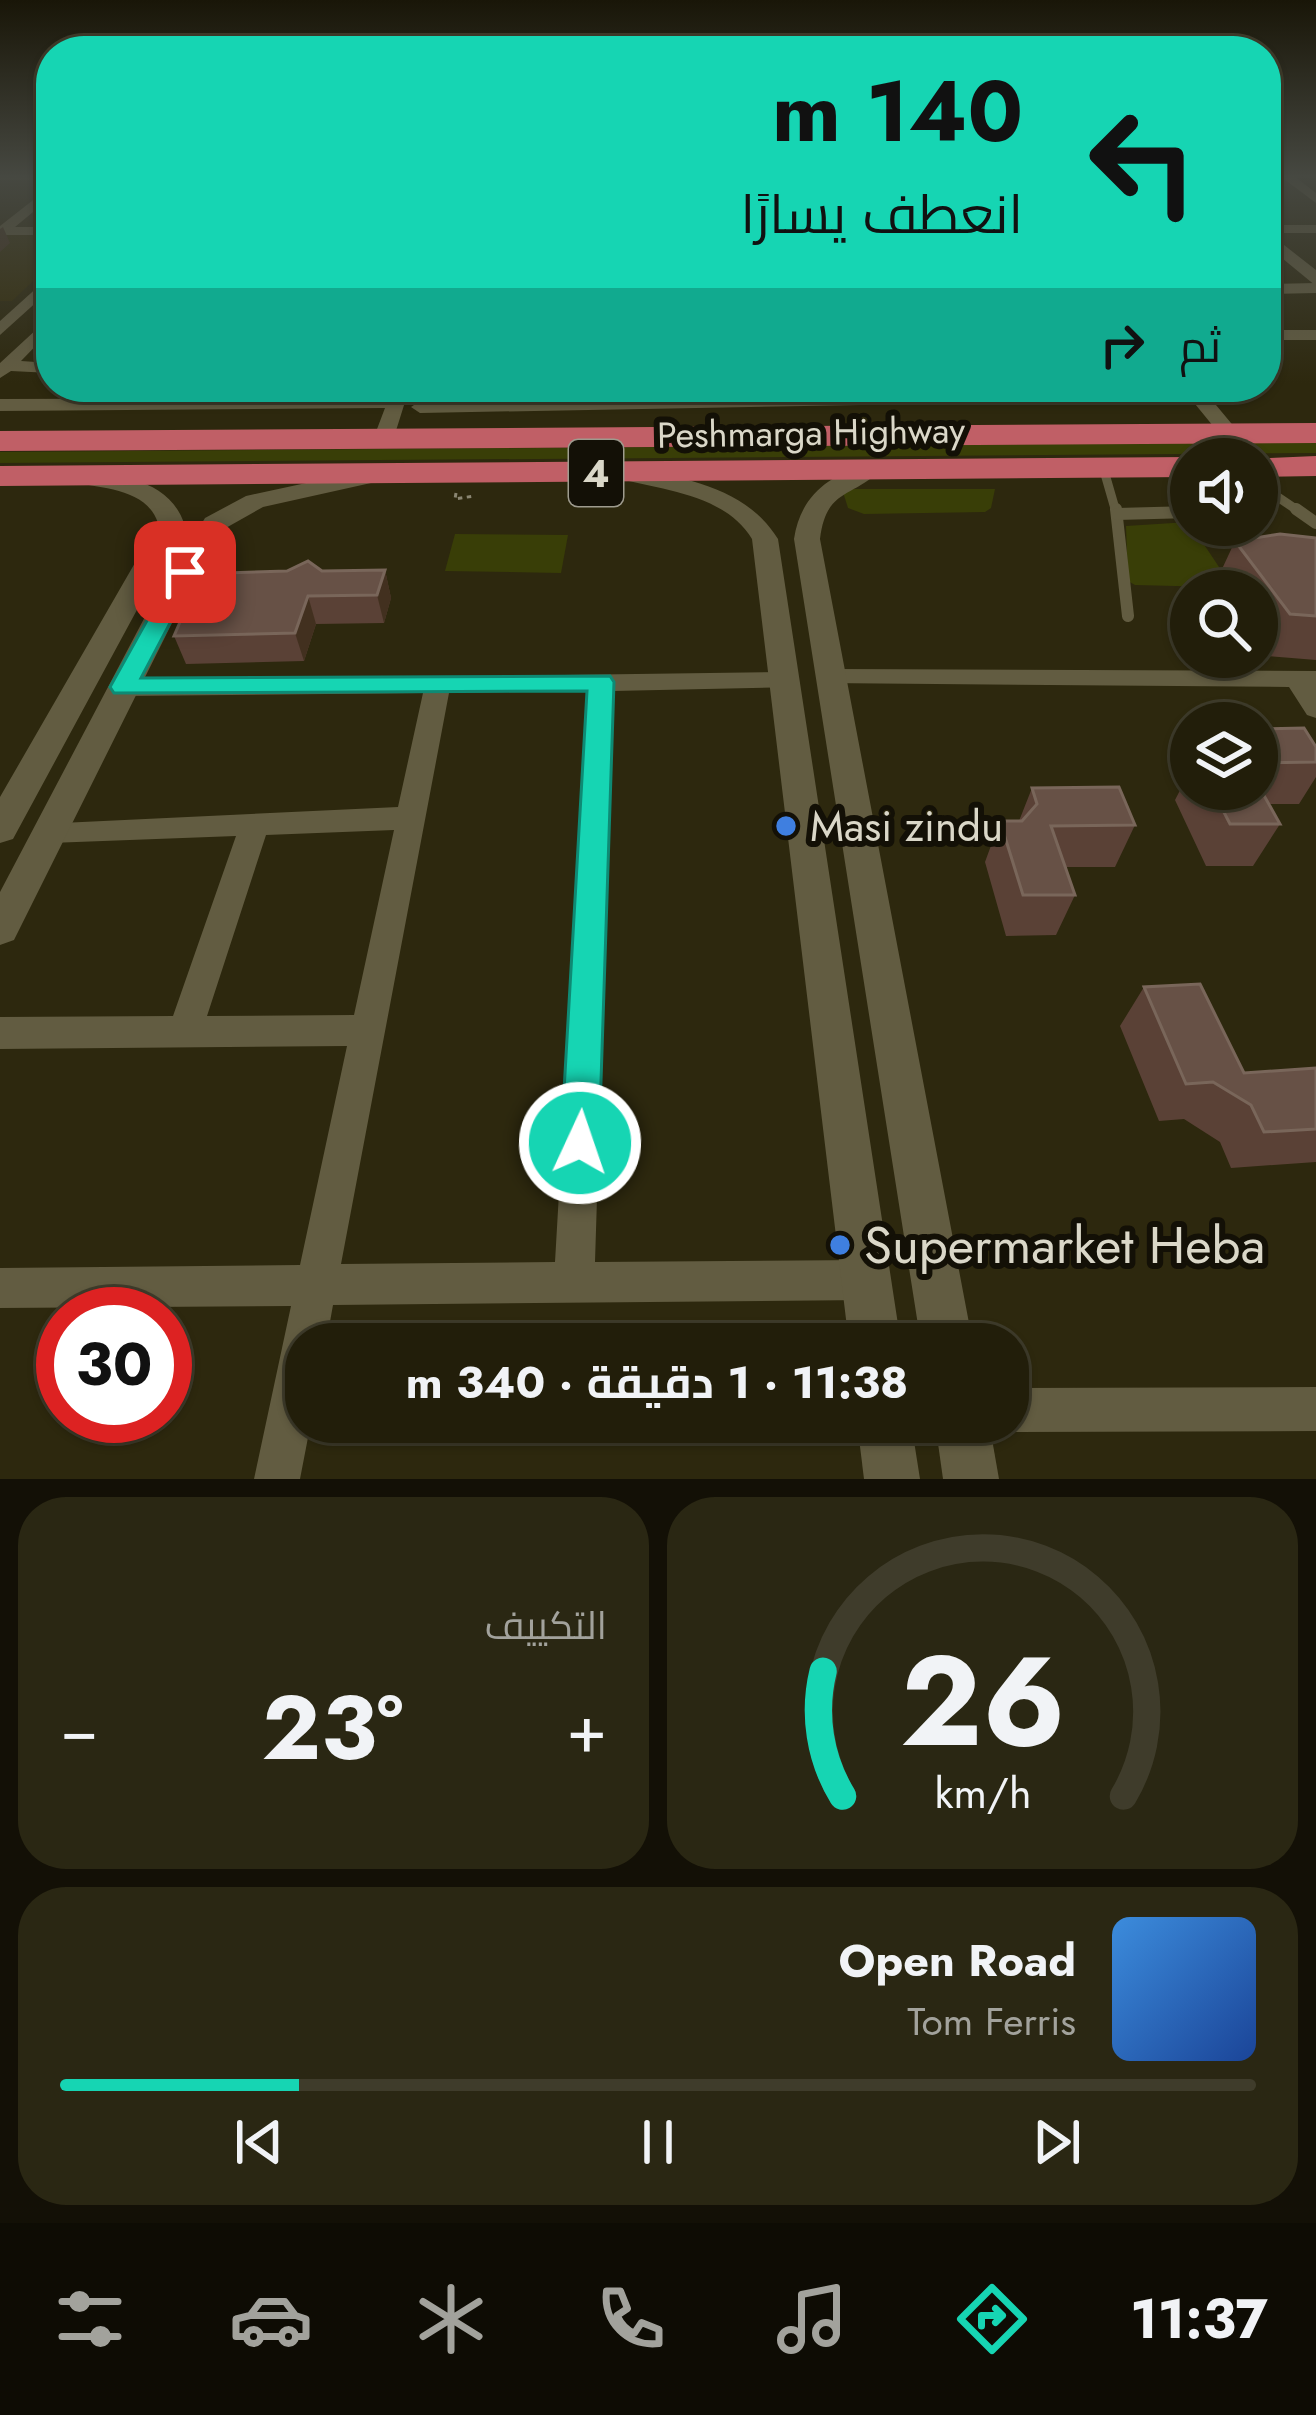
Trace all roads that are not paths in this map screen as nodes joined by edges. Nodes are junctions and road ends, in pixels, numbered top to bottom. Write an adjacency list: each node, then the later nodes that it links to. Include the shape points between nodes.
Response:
1 (1281, 248): 2 (street)
2 (1316, 284): 3 (street)
3 (1281, 288)
4 (36, 295): 6 (street)
5 (0, 308): 6 (street)
6 (23, 308): 7 (street)
7 (0, 330)
8 (1281, 334): 9 (street)
9 (1316, 335)
10 (36, 337): 12 (street)
11 (36, 369): 12 (street)
12 (3, 370)
13 (109, 402): 17 (street)
14 (396, 402): 21 (street)
15 (594, 402): 18 (street)
16 (1203, 402): 19 (street)
17 (0, 405)
18 (420, 407)
19 (1229, 433): 20 (highway, Peshmarga Highway / 4); 21 (highway, Peshmarga Highway / 4)
20 (1316, 433)
21 (384, 437): 22 (highway, Peshmarga Highway / 4)
22 (0, 441)
23 (1316, 466): 26 (highway)
24 (1103, 467): 25 (highway, Peshmarga Highway / 4); 27 (highway, Peshmarga Highway / 4); 34 (lane)
25 (1170, 467)
26 (1278, 467)
27 (868, 471): 28 (highway, Peshmarga Highway / 4); 37 (street, via 823,493)
28 (625, 473): 31 (highway, Peshmarga Highway / 4); 36 (street, via 724,502 751,518)
29 (0, 476): 30 (highway, Peshmarga Highway / 4)
30 (75, 476): 31 (highway, Peshmarga Highway / 4); 38 (street, via 140,491 170,513 167,534)
31 (371, 476): 39 (street, via 227,512)
32 (1278, 498): 35 (lane)
33 (1170, 513): 34 (lane)
34 (1117, 514): 40 (lane)
35 (1316, 524)
36 (765, 539): 37 (lane); 44 (street)
37 (807, 539): 41 (street)
38 (120, 612): 39 (street); 50 (street)
39 (162, 613): 46 (street)
40 (1128, 616)
41 (833, 677): 42 (street); 54 (street)
42 (1307, 679): 47 (street)
43 (601, 682): 44 (street); 45 (street); 59 (street)
44 (784, 682): 53 (street)
45 (439, 683): 46 (street); 48 (street)
46 (123, 687): 51 (street)
47 (1316, 709)
48 (411, 818): 49 (street); 55 (street)
49 (255, 824): 51 (street); 56 (street)
50 (0, 829)
51 (50, 832): 52 (street)
52 (0, 929)
53 (824, 984): 54 (street); 58 (street)
54 (882, 984): 63 (street)
55 (364, 1030): 56 (street); 60 (street)
56 (184, 1031): 57 (street)
57 (0, 1033)
58 (867, 1280): 59 (street); 62 (street)
59 (574, 1281): 60 (street)
60 (317, 1283): 61 (street); 68 (street)
61 (0, 1288)
62 (872, 1323)
63 (943, 1323)
64 (1316, 1409): 65 (street)
65 (1029, 1410)
66 (887, 1443): 69 (street)
67 (965, 1443): 70 (street)
68 (277, 1479)
69 (892, 1479)
70 (971, 1479)

